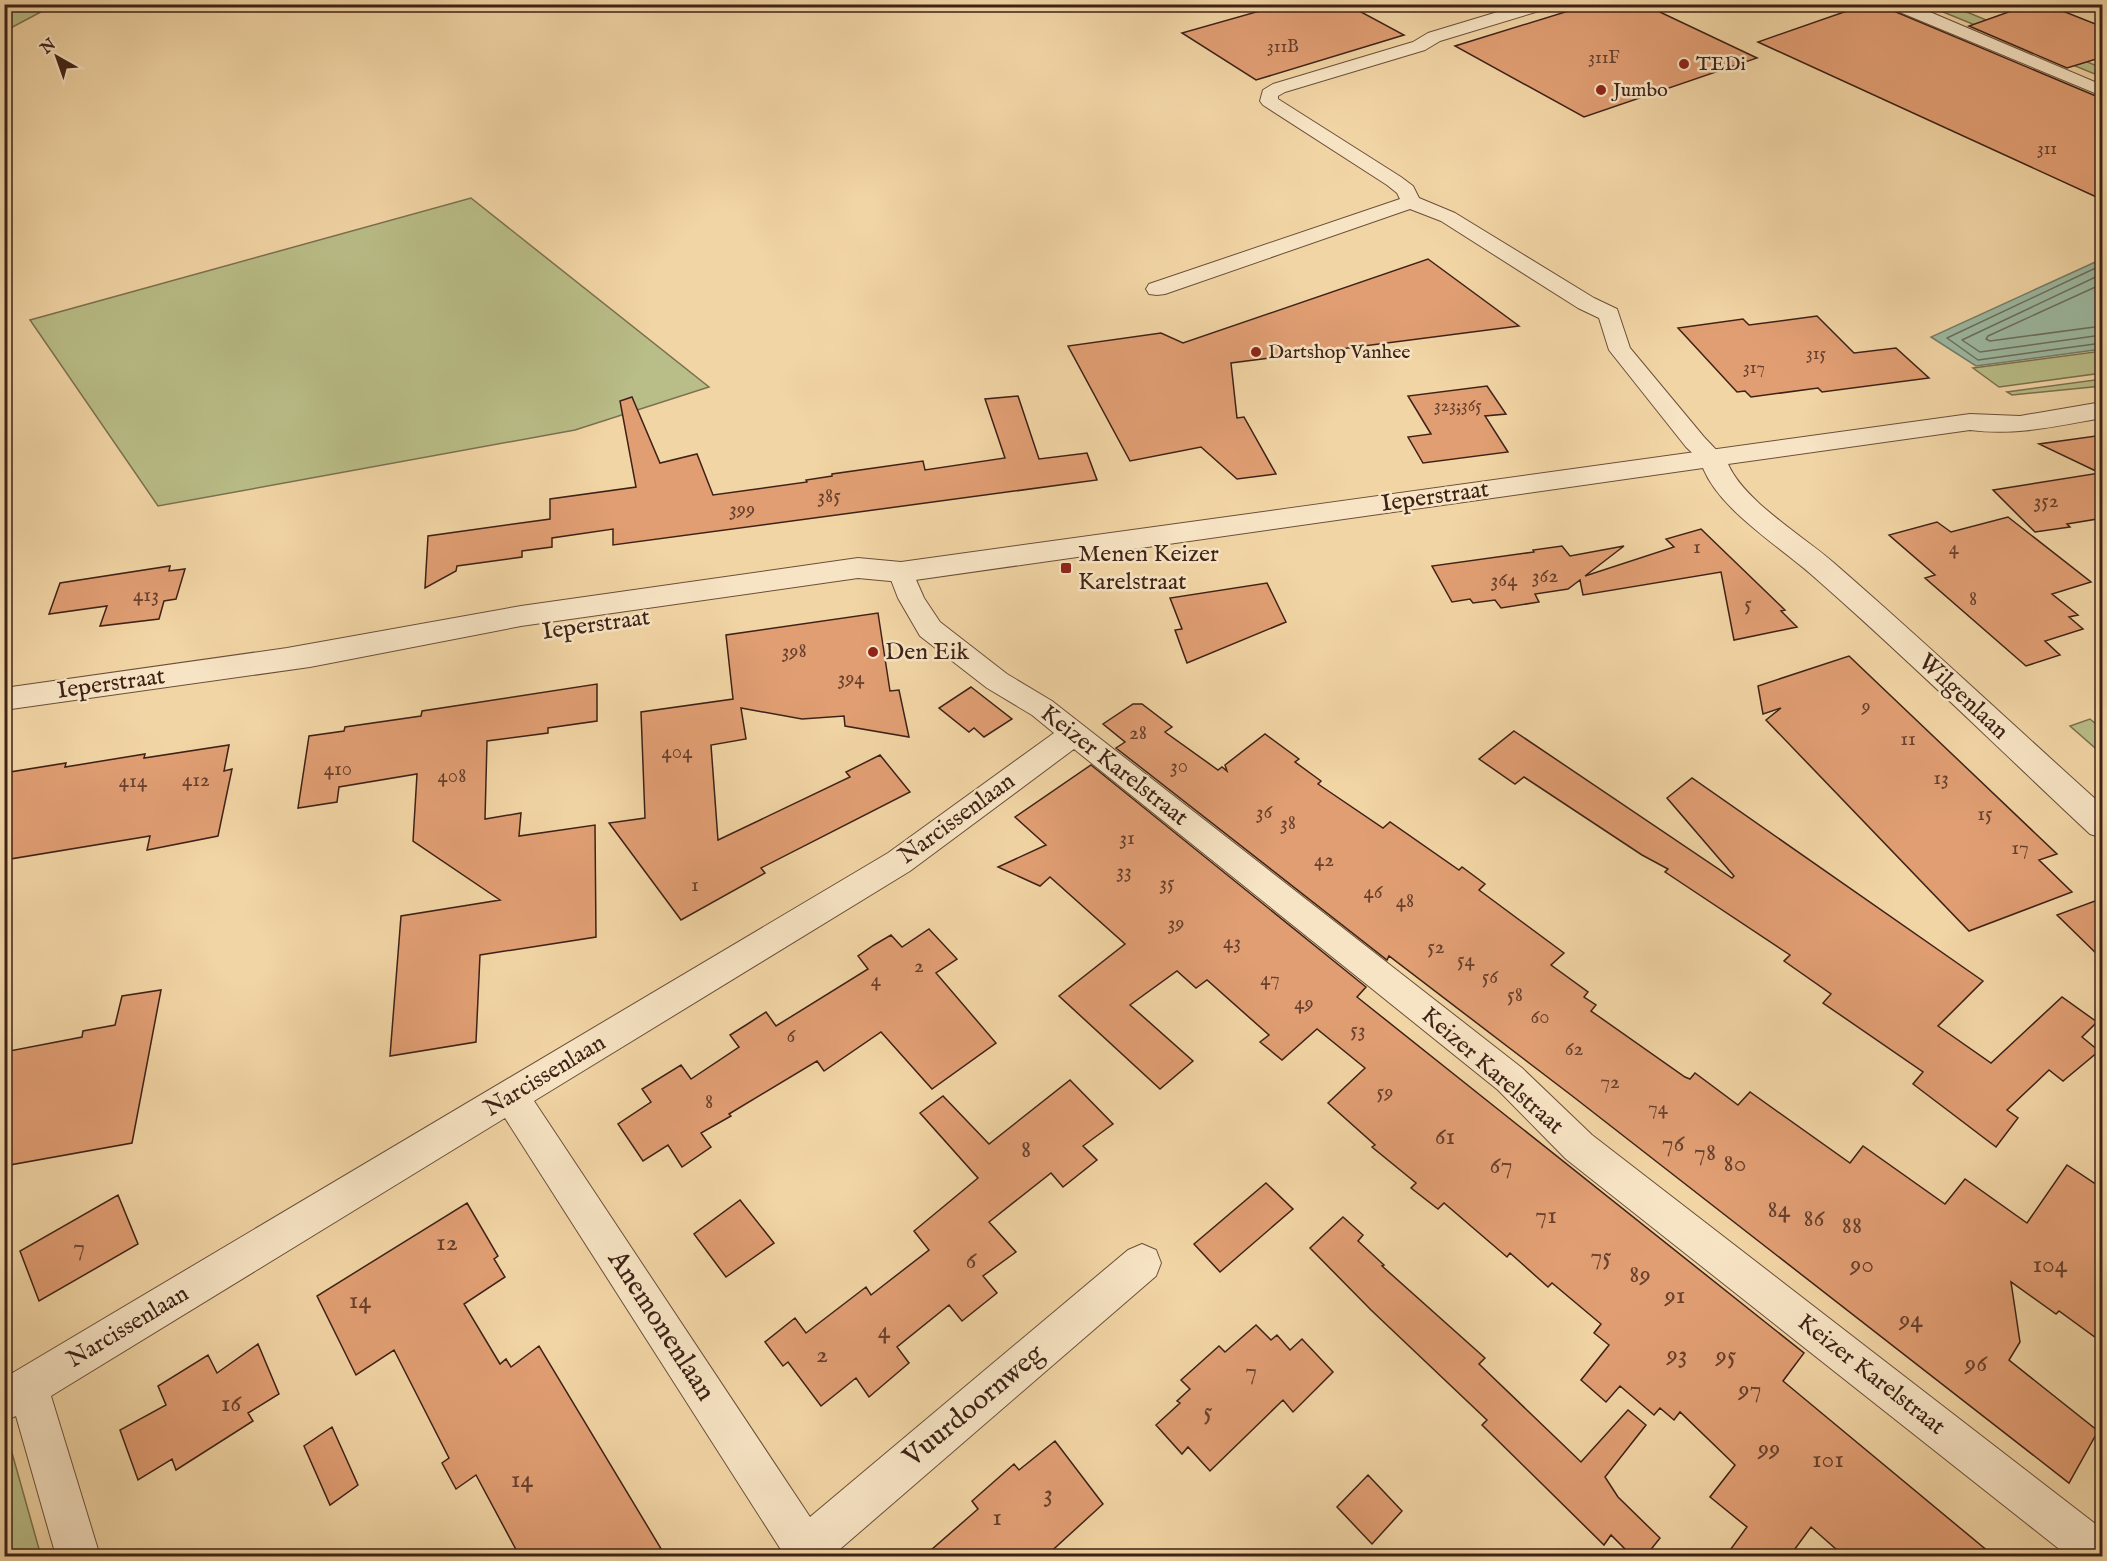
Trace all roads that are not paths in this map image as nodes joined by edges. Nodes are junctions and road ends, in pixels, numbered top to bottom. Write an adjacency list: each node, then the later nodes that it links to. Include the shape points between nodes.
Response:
1 (1543, 4): 4 (street, via 1269,94 1269,101 1276,106 1406,190)
2 (1896, 4): 3 (street)
3 (2103, 91)
4 (1411, 202): 5 (street); 9 (street, via 1448,217 1609,314 1620,350)
5 (1157, 290)
6 (2103, 400): 8 (street, Ieperstraat, via 2003,408 1977,414)
7 (2103, 410): 8 (street, Ieperstraat, via 2019,424)
8 (1970, 422): 9 (street, Ieperstraat)
9 (1703, 450): 10 (street, Ieperstraat); 13 (street, Wilgenlaan, via 1721,480 1753,512 1823,569)
10 (901, 572): 11 (street, Ieperstraat, via 866,588 544,633 288,659); 12 (street, Keizer Karelstraat, via 930,629)
11 (4, 699)
12 (1074, 735): 14 (street, Narcissenlaan, via 899,862); 18 (street, Keizer Karelstraat, via 1509,1079 1579,1147)
13 (2102, 824)
14 (511, 1096): 16 (street, Narcissenlaan); 17 (street, Anemonenlaan)
15 (1142, 1263): 17 (street, Vuurdoornweg)
16 (16, 1394): 19 (street)
17 (808, 1553)
18 (2103, 1556)
19 (78, 1557)

